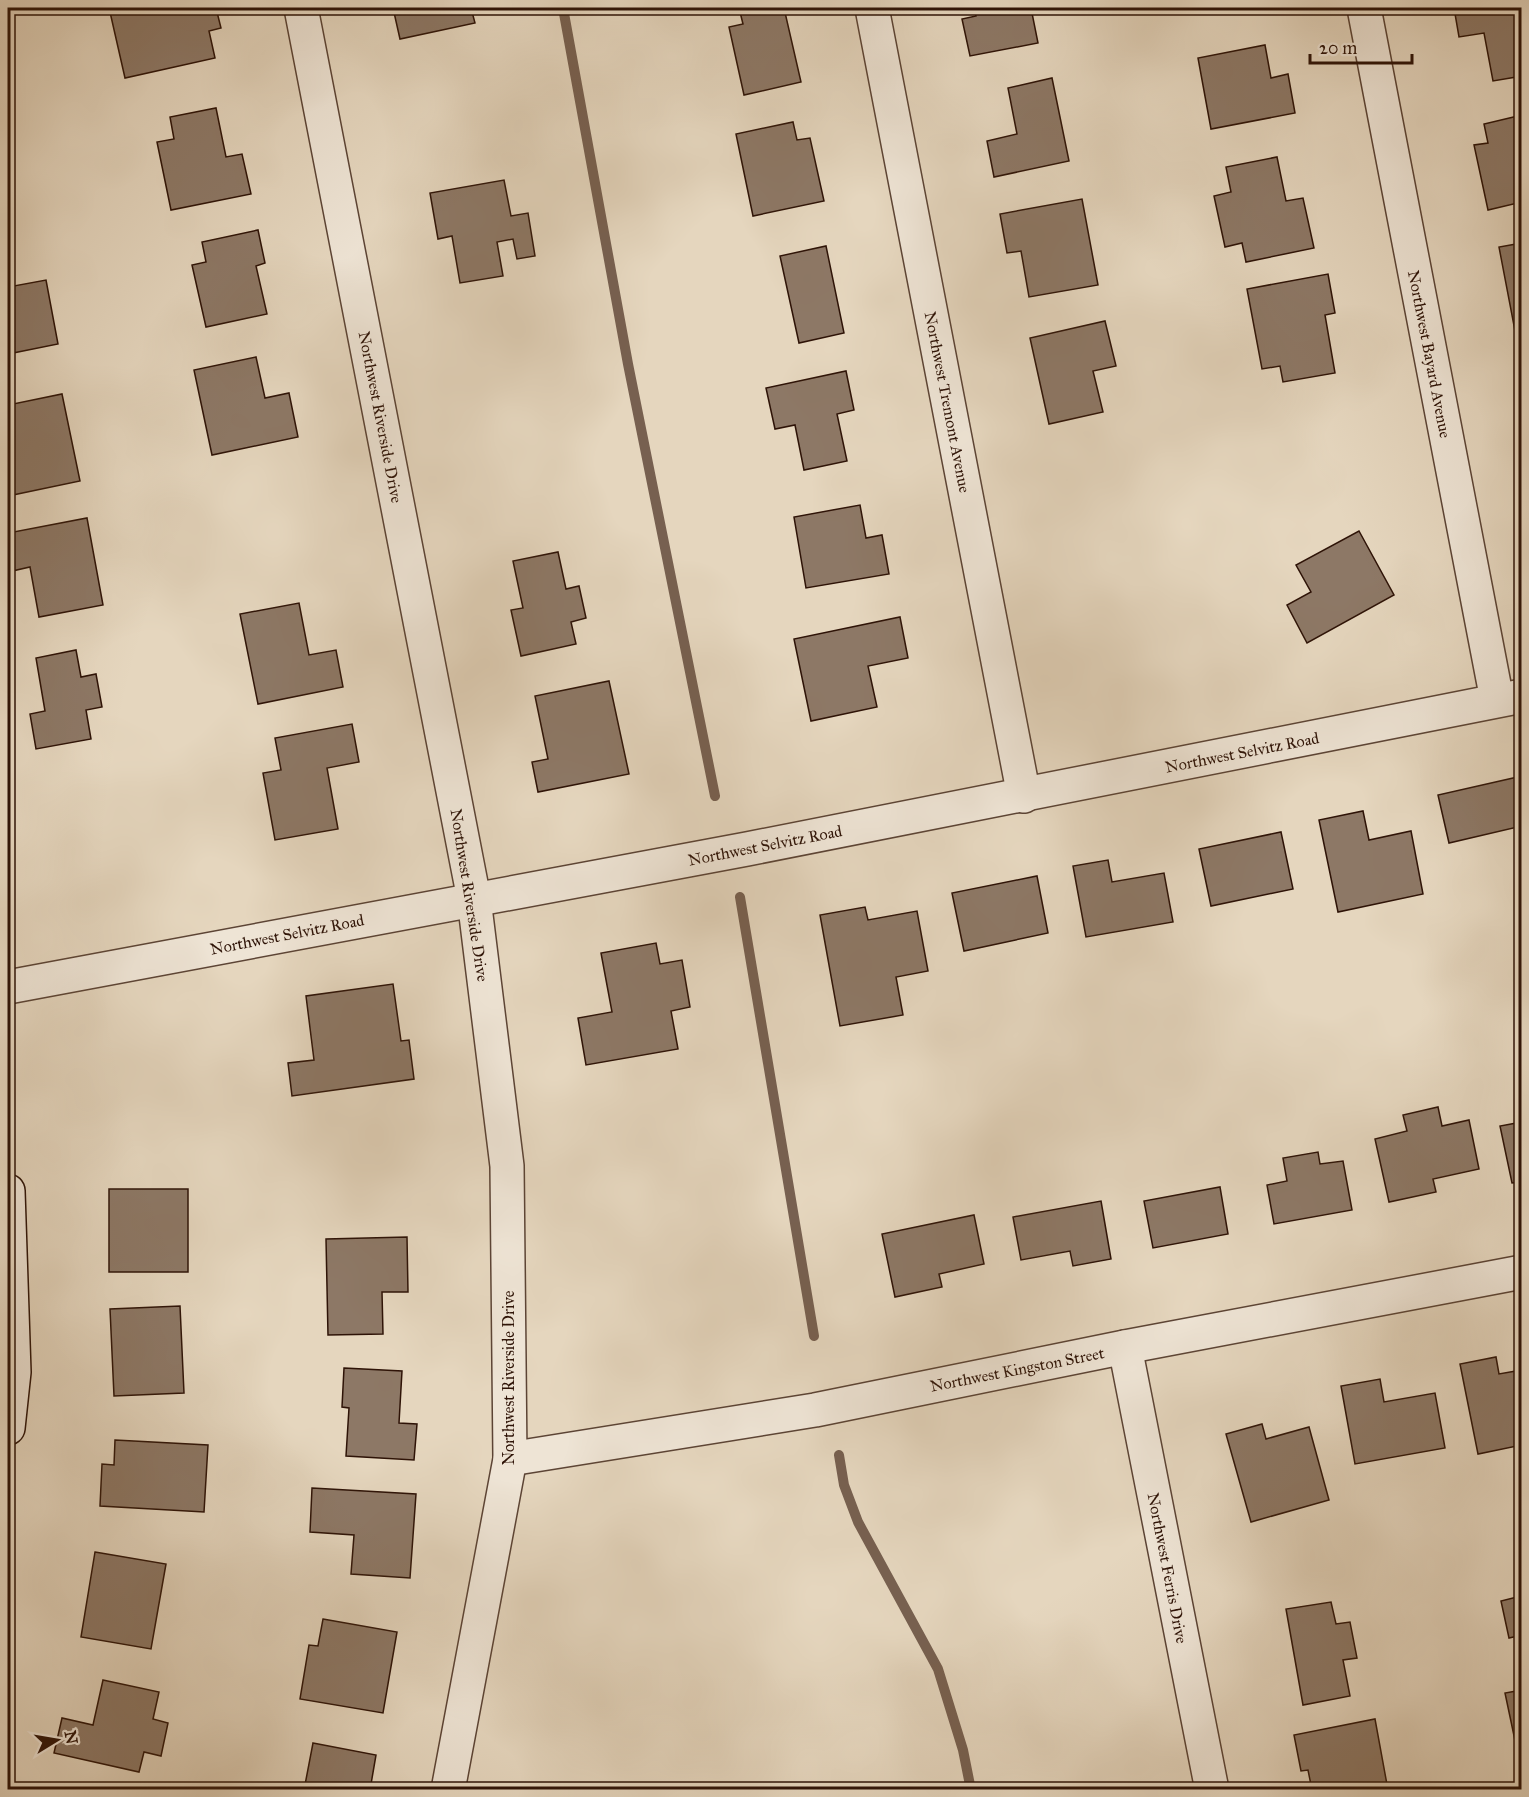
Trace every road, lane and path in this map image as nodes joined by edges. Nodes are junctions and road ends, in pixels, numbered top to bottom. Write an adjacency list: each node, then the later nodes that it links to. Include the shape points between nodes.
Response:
1 (301, 8): 6 (street, Northwest Riverside Drive)
2 (872, 8): 5 (street, Northwest Tremont Avenue)
3 (1364, 8): 4 (street, Northwest Bayard Avenue)
4 (1509, 698): 5 (street, Northwest Selvitz Road)
5 (1023, 796): 6 (street, Northwest Selvitz Road)
6 (474, 899): 7 (street, Northwest Selvitz Road); 12 (street, Northwest Riverside Drive, via 507,1166)
7 (8, 987)
8 (8, 1191): 11 (street, via 14,1372)
9 (1521, 1272): 10 (street, Northwest Kingston Street)
10 (1125, 1347): 12 (street, Northwest Kingston Street, via 815,1410); 14 (street, Northwest Ferris Drive)
11 (8, 1428)
12 (510, 1460): 13 (street, Northwest Riverside Drive)
13 (448, 1790)
14 (1212, 1790)

